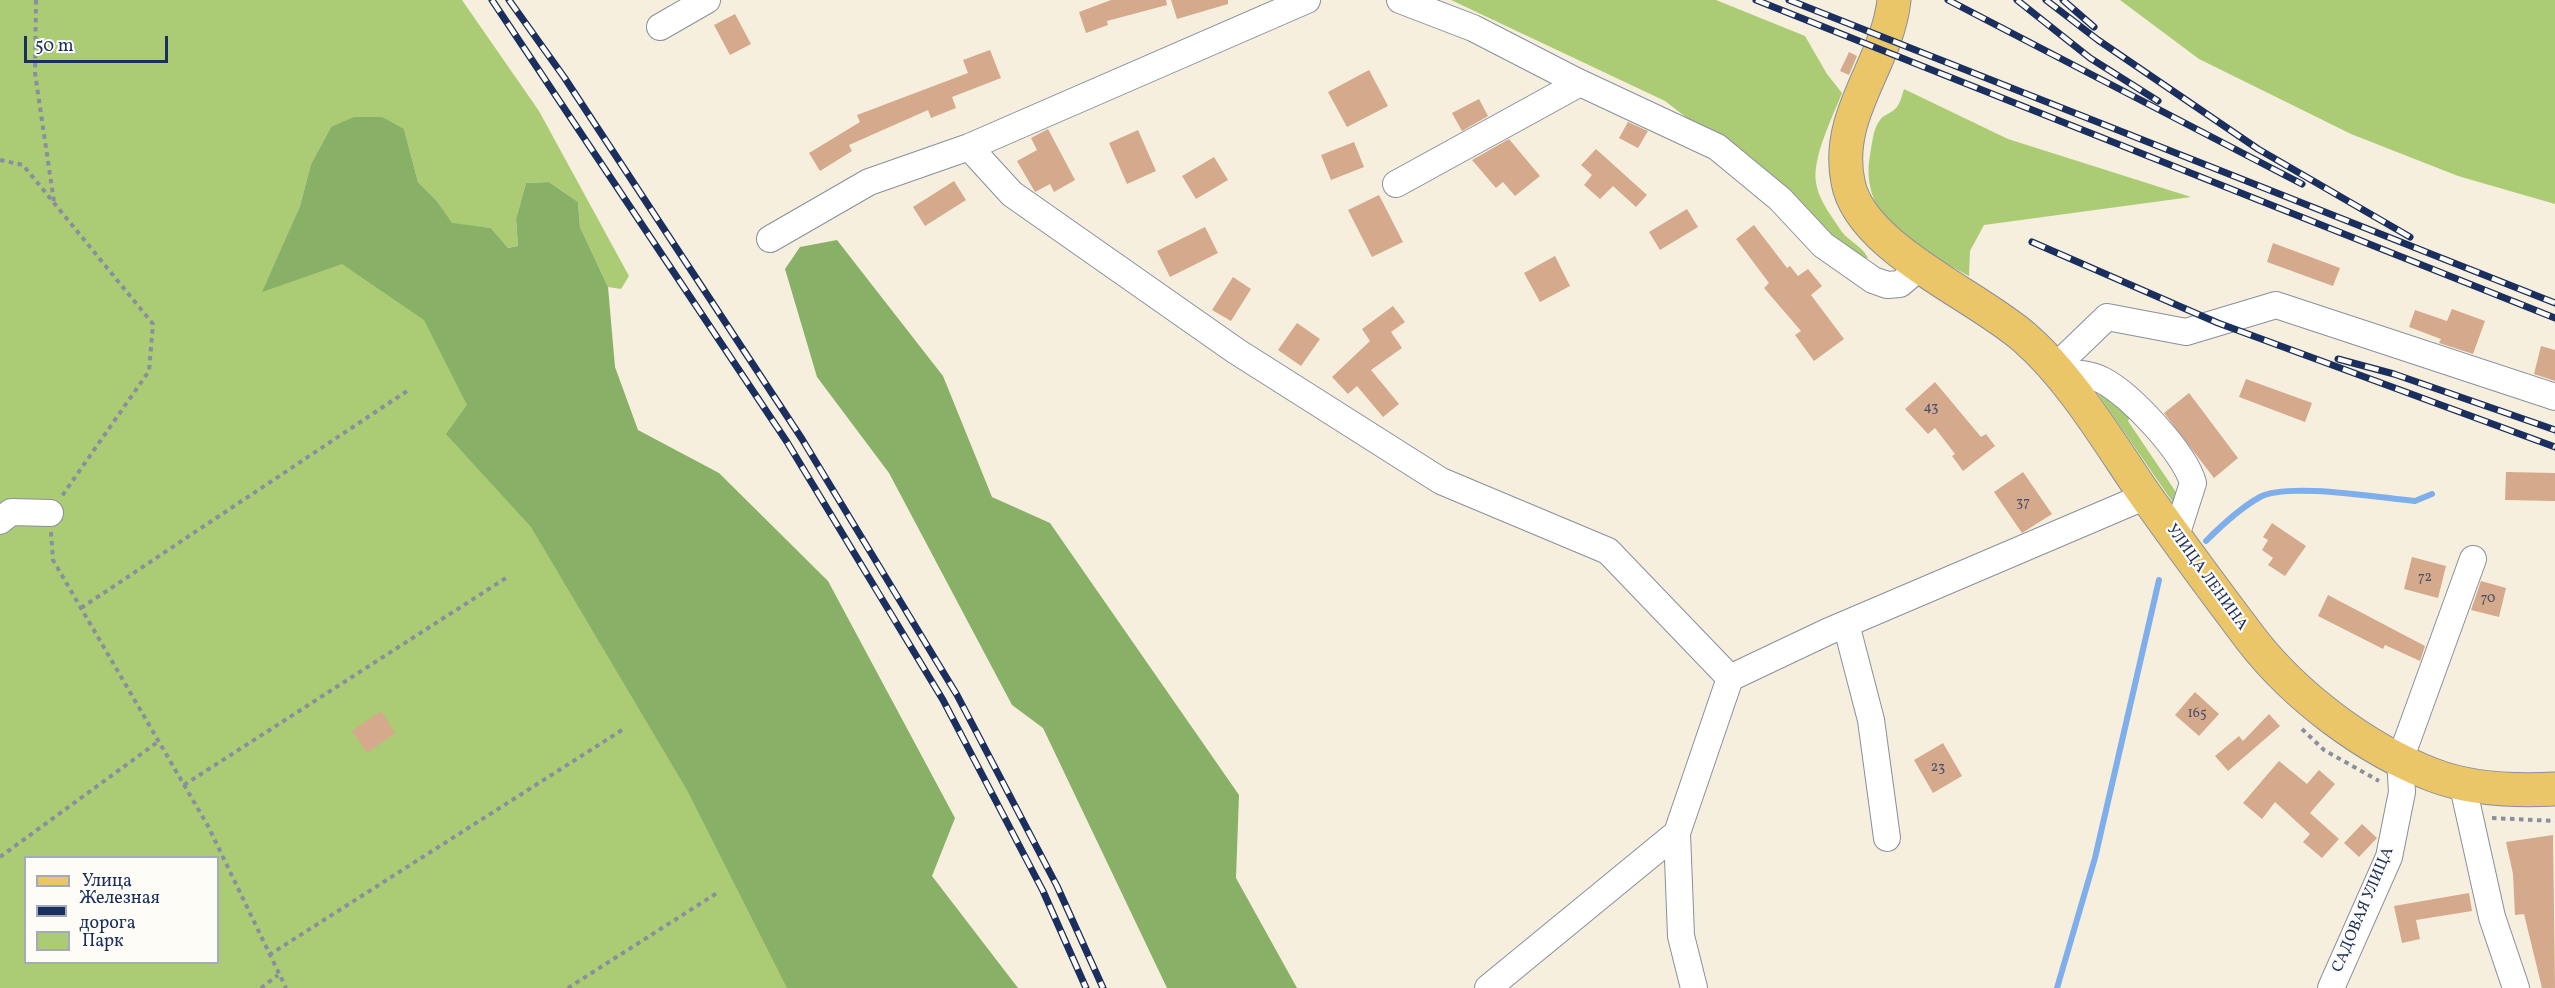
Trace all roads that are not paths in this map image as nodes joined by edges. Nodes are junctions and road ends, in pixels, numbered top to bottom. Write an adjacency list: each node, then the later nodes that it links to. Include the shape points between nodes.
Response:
1 (707, 0): 5 (street)
2 (1307, 0): 7 (street)
3 (1400, 0): 6 (street, via 1473,28)
4 (1894, 0): 10 (main road, УЛИЦА ЛЕНИНА, via 1885,39 1852,116 1844,160 1859,210 1884,239)
5 (660, 27)
6 (1580, 83): 8 (street); 10 (street, via 1717,147 1780,199 1823,245 1873,280 1900,285)
7 (969, 147): 9 (street, via 869,182); 19 (street, via 1012,194 1236,351 1431,475 1608,550)
8 (1396, 184)
9 (770, 239)
10 (1921, 266): 11 (main road, УЛИЦА ЛЕНИНА, via 2007,323)
11 (2056, 370): 12 (street, via 2107,317 2186,332 2276,305); 13 (main road, УЛИЦА ЛЕНИНА); 16 (street, via 2101,379 2160,430 2192,480)
12 (2555, 397)
13 (2146, 496): 16 (main road, УЛИЦА ЛЕНИНА); 18 (street)
14 (50, 513): 15 (street, via 11,512)
15 (0, 521)
16 (2176, 536): 20 (main road, УЛИЦА ЛЕНИНА, via 2274,668 2336,720)
17 (2473, 559): 20 (street)
18 (1846, 624): 19 (street); 24 (street, via 1871,720)
19 (1730, 678): 23 (street)
20 (2400, 760): 21 (main road, УЛИЦА ЛЕНИНА); 27 (street, САДОВАЯ УЛИЦА, via 2402,792 2389,857)
21 (2462, 782): 22 (main road, УЛИЦА ЛЕНИНА, via 2515,789); 28 (street, via 2492,917)
22 (2555, 789)
23 (1677, 833): 25 (street); 26 (street, via 1681,936)
24 (1887, 838)
25 (1503, 984)
26 (1694, 988)
27 (2331, 988)
28 (2516, 988)

